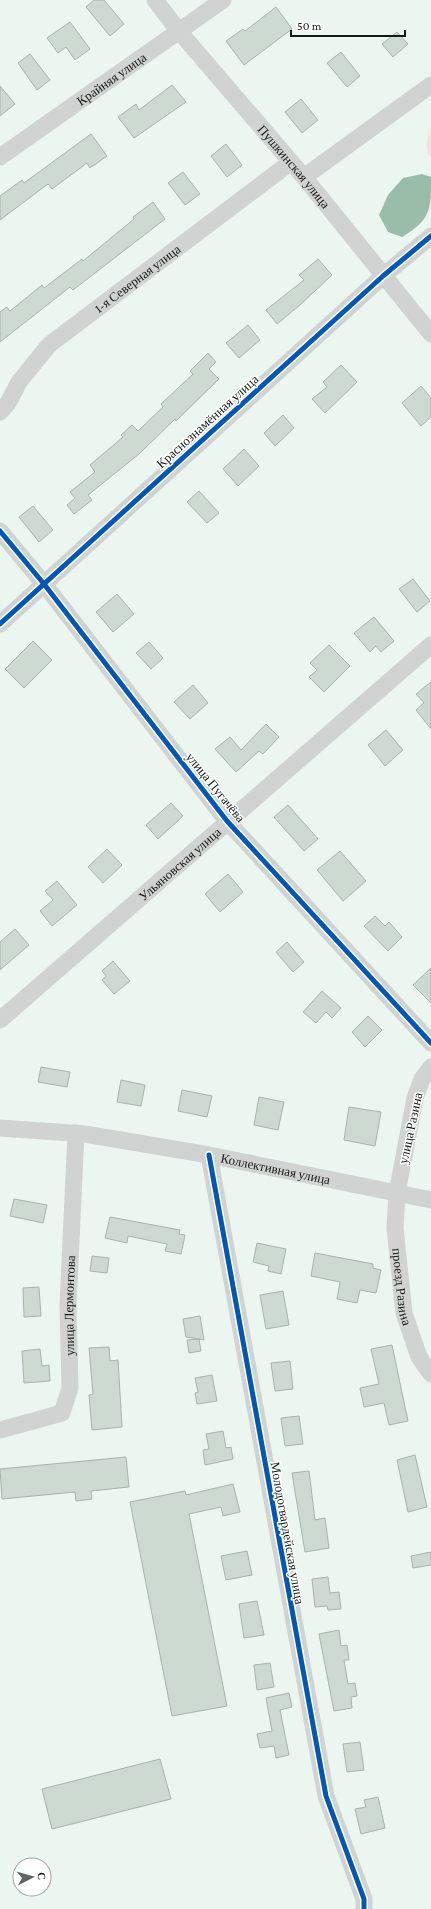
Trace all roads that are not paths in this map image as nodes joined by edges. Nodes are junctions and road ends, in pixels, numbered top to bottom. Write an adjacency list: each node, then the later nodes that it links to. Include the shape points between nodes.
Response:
1 (155, 0): 3 (street, Пушкинская улица)
2 (223, 0): 3 (street, Крайняя улица)
3 (178, 30): 5 (street, Крайняя улица); 6 (street, Пушкинская улица)
4 (431, 85): 7 (street)
5 (0, 157)
6 (292, 162): 7 (street, Пушкинская улица); 11 (street, 1-я Северная улица, via 49,345 19,382)
7 (304, 177): 9 (street, Пушкинская улица)
8 (431, 236): 9 (street, Краснознамённая улица)
9 (383, 276): 10 (street, Пушкинская улица); 13 (street, Краснознамённая улица)
10 (431, 334)
11 (0, 412)
12 (0, 531): 13 (street, улица Пугачёва)
13 (44, 584): 14 (street, Краснознамённая улица); 16 (street, улица Пугачёва)
14 (0, 624)
15 (431, 645): 16 (street, Ульяновская улица)
16 (227, 820): 17 (street, Ульяновская улица); 18 (street, улица Пугачёва)
17 (0, 1020)
18 (431, 1043)
19 (431, 1067): 23 (street, улица Разина, via 422,1079 415,1098)
20 (0, 1128): 21 (street, Коллективная улица)
21 (76, 1133): 22 (street, Коллективная улица); 26 (street, улица Лермонтова, via 68,1305 70,1388 62,1413)
22 (208, 1155): 23 (street, Коллективная улица); 27 (street, Молодогвардейская улица, via 326,1796 364,1899)
23 (397, 1192): 24 (street, Коллективная улица); 25 (street, проезд Разина, via 395,1228 404,1313 419,1357)
24 (431, 1200)
25 (431, 1374)
26 (0, 1430)
27 (364, 1909)

